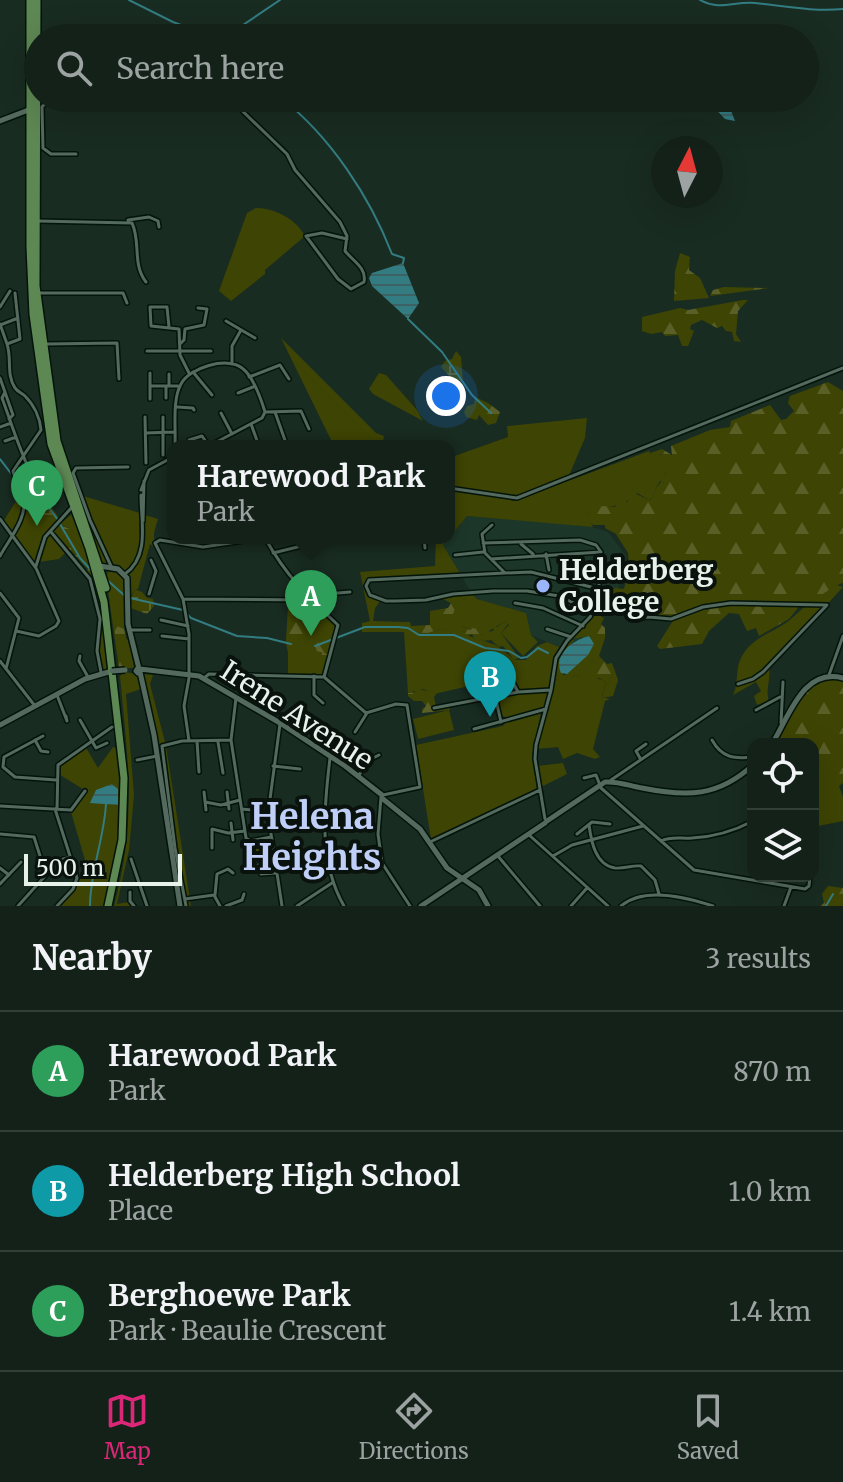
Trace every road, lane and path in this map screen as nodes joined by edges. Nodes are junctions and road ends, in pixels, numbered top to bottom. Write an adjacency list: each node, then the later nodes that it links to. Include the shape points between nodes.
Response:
1 (30, 0): 3 (main road)
2 (37, 0): 4 (main road)
3 (31, 24)
4 (35, 24)
5 (24, 109): 9 (street)
6 (35, 112): 11 (main road)
7 (42, 112): 10 (street, via 43,148 51,154)
8 (244, 112): 13 (street, via 287,154 340,222)
9 (0, 121)
10 (76, 154)
11 (34, 220): 12 (street, via 152,218); 14 (main road); 15 (main road); 16 (street, via 132,223 138,268)
12 (159, 227)
13 (347, 239): 13 (street, via 345,251 365,279 351,289 306,236 322,233)
14 (36, 255): 15 (main road); 17 (main road)
15 (30, 271): 83 (main road, via 49,433)
16 (146, 282)
17 (37, 293): 18 (street, via 123,293); 29 (main road)
18 (127, 303)
19 (0, 307): 21 (street, via 13,292)
20 (198, 308): 28 (street, via 207,309 204,325 186,328)
21 (18, 318): 23 (street); 27 (street, via 21,338)
22 (226, 321): 25 (street)
23 (0, 324): 27 (street)
24 (169, 327): 24 (street, via 168,308 150,307 150,326); 28 (street, via 178,328)
25 (241, 330): 26 (street); 33 (street, via 232,346)
26 (255, 338)
27 (7, 344): 71 (street, via 15,387 40,421 41,434)
28 (180, 344): 31 (street)
29 (43, 345): 39 (street, via 117,343); 107 (main road, via 60,452)
30 (147, 351): 31 (street)
31 (179, 351): 32 (street); 36 (street)
32 (211, 351)
33 (232, 364): 36 (street); 38 (street)
34 (843, 368): 80 (street, via 515,499)
35 (150, 373): 42 (street)
36 (192, 373): 44 (street); 47 (street)
37 (169, 374): 43 (street)
38 (249, 377): 40 (street, via 282,366); 45 (street)
39 (119, 379)
40 (289, 379)
41 (1, 381): 57 (street, via 13,415)
42 (150, 386): 43 (street); 49 (street)
43 (168, 386): 44 (street); 48 (street)
44 (180, 386): 50 (street)
45 (254, 387): 46 (street); 52 (street)
46 (238, 393)
47 (212, 395)
48 (166, 398)
49 (150, 399)
50 (177, 407): 51 (street); 61 (street)
51 (194, 410)
52 (265, 412): 53 (street); 58 (street)
53 (275, 412): 60 (street, via 301,411); 69 (street)
54 (221, 413): 64 (street)
55 (145, 417): 62 (street)
56 (163, 417): 63 (street)
57 (10, 421): 59 (street); 65 (street)
58 (251, 424): 64 (street); 68 (street)
59 (0, 427)
60 (309, 429)
61 (176, 432): 63 (street); 66 (street)
62 (146, 433): 63 (street); 74 (street)
63 (163, 433): 72 (street)
64 (232, 434): 67 (street)
65 (16, 437): 70 (street); 71 (street)
66 (175, 440)
67 (221, 440)
68 (257, 440)
69 (285, 440)
70 (5, 441)
71 (24, 455): 78 (street); 88 (street, via 13,471 24,504)
72 (163, 455)
73 (167, 460): 79 (street)
74 (146, 463)
75 (128, 467): 109 (street, via 76,468 73,473)
76 (43, 470): 78 (street)
77 (21, 472): 78 (street)
78 (33, 474): 82 (street)
79 (144, 478): 81 (street); 81 (street); 84 (street)
80 (455, 489)
81 (142, 492): 84 (street); 84 (street)
82 (46, 494)
83 (72, 512): 87 (street); 270 (main road, via 96,571 107,619 124,778 122,840)
84 (142, 518): 114 (street, via 141,555)
85 (0, 519): 88 (street)
86 (492, 525): 90 (street, via 483,533)
87 (51, 532): 108 (street, via 43,539); 143 (street, via 90,579 100,619 97,656)
88 (12, 535): 104 (street); 108 (street)
89 (167, 542): 110 (street, via 157,541 155,546)
90 (483, 543): 91 (street); 99 (street)
91 (519, 543): 98 (street, via 582,540); 101 (street)
92 (180, 544): 93 (street)
93 (223, 544)
94 (268, 544): 100 (street)
95 (310, 544): 100 (street)
96 (425, 544): 97 (street)
97 (425, 548)
98 (600, 550): 102 (street); 116 (street)
99 (485, 551): 103 (street); 105 (street)
100 (273, 553): 121 (street)
101 (533, 554): 102 (street); 105 (street)
102 (546, 554): 111 (street)
103 (455, 555)
104 (0, 556)
105 (491, 559): 113 (street)
106 (151, 560): 112 (street)
107 (100, 566): 109 (street); 115 (main road)
108 (35, 567): 134 (street, via 59,623 39,636)
109 (111, 568): 114 (street); 115 (street)
110 (168, 570): 112 (street); 120 (street)
111 (549, 570)
112 (156, 573): 119 (street)
113 (505, 573): 116 (street, via 531,572); 124 (street, via 369,580 366,586 370,595 386,601 520,591 559,596)
114 (125, 574): 132 (street)
115 (103, 578): 270 (main road, via 129,796 123,861)
116 (599, 589): 125 (street)
117 (350, 592): 123 (street, via 326,594)
118 (0, 593): 134 (street, via 18,615)
119 (149, 594)
120 (183, 599): 121 (street); 129 (street)
121 (308, 599): 123 (street)
122 (515, 603): 130 (street, via 543,608)
123 (315, 605): 148 (street, via 339,627)
124 (588, 610): 125 (street); 126 (street)
125 (595, 610): 126 (street)
126 (590, 617): 130 (street)
127 (630, 619): 155 (street, via 671,619 703,607 737,603 827,605 763,672)
128 (161, 620): 129 (street)
129 (188, 626): 138 (street)
130 (583, 626): 137 (street)
131 (547, 629): 137 (street)
132 (129, 630): 133 (street); 142 (street)
133 (150, 630)
134 (16, 631): 141 (street)
135 (162, 636): 138 (street)
136 (843, 636): 144 (street)
137 (571, 637): 156 (street, via 556,658)
138 (189, 639): 145 (street)
139 (80, 656): 147 (street)
140 (0, 661): 141 (street)
141 (6, 669): 163 (street)
142 (138, 671): 143 (street, Irene Avenue, bridge); 145 (street, Irene Avenue); 192 (street)
143 (102, 672): 147 (street, Irene Avenue)
144 (829, 675): 151 (street); 175 (street, via 806,686)
145 (189, 676): 152 (street, Irene Avenue); 185 (street, via 184,708)
146 (314, 676): 148 (street); 152 (street, via 209,674); 162 (street, via 315,696)
147 (88, 677): 158 (street, Irene Avenue)
148 (324, 677): 168 (street)
149 (510, 677): 150 (street, via 506,671); 154 (street); 157 (street)
150 (468, 678)
151 (843, 678)
152 (203, 679): 161 (street, Irene Avenue)
153 (783, 682): 160 (street)
154 (475, 683)
155 (738, 684)
156 (551, 690): 157 (street); 166 (street)
157 (518, 692): 159 (street)
158 (56, 694): 163 (street, Irene Avenue); 169 (street)
159 (495, 696): 164 (street); 171 (street)
160 (780, 697): 167 (street); 175 (street)
161 (236, 698): 172 (street, Irene Avenue); 182 (street)
162 (323, 703)
163 (35, 706): 173 (street, Irene Avenue)
164 (434, 708)
165 (717, 708): 196 (street)
166 (546, 709): 171 (street); 208 (street, via 535,752)
167 (756, 710)
168 (367, 713): 177 (street); 212 (street, via 407,705 420,786)
169 (66, 716)
170 (80, 720): 184 (street)
171 (502, 720): 176 (street)
172 (280, 723): 193 (street, Irene Avenue); 197 (street)
173 (0, 725)
174 (112, 727): 184 (street)
175 (783, 727): 179 (street)
176 (474, 729)
177 (355, 732)
178 (43, 736): 180 (street)
179 (776, 738)
180 (35, 740): 190 (street, via 41,751); 205 (street, via 4,757 5,770 15,777)
181 (218, 740): 182 (street); 186 (street); 201 (street)
182 (231, 740): 213 (street)
183 (712, 740): 194 (street, via 728,757)
184 (92, 741): 187 (street, via 98,749); 205 (street, via 59,764)
185 (189, 741): 186 (street); 202 (street, via 164,744)
186 (197, 741): 200 (street)
187 (107, 743)
188 (646, 744): 196 (street, via 636,751)
189 (149, 749): 192 (street)
190 (48, 752)
191 (379, 755): 203 (street)
192 (154, 756): 195 (street); 202 (street)
193 (331, 756): 203 (street, Irene Avenue); 227 (street)
194 (747, 757)
195 (137, 760)
196 (641, 760): 206 (street)
197 (273, 766): 198 (street); 221 (street)
198 (300, 769)
199 (747, 770): 206 (street, via 721,788 696,793)
200 (199, 772)
201 (223, 773)
202 (162, 774): 259 (street)
203 (358, 776): 212 (street, Irene Avenue)
204 (584, 778): 207 (street, via 595,775)
205 (56, 780): 217 (street)
206 (608, 782): 207 (street)
207 (600, 785): 222 (street); 226 (street)
208 (540, 790): 222 (street); 238 (street)
209 (85, 791): 217 (street, via 72,809)
210 (204, 792): 214 (street)
211 (227, 792): 215 (street)
212 (384, 799): 238 (street, Irene Avenue); 239 (street)
213 (240, 800): 215 (street); 219 (street)
214 (205, 802): 215 (street); 220 (street)
215 (228, 803): 218 (street)
216 (0, 806): 217 (street)
217 (56, 809): 244 (street)
218 (229, 809)
219 (242, 809): 221 (street); 229 (street)
220 (206, 810)
221 (268, 812): 227 (street); 234 (street)
222 (545, 820): 232 (street)
223 (231, 823): 230 (street)
224 (610, 824): 228 (street, via 594,822)
225 (747, 824): 237 (street, via 734,831)
226 (644, 826): 236 (street); 237 (street)
227 (323, 827): 241 (street)
228 (588, 828): 233 (street); 236 (street)
229 (245, 831): 230 (street); 234 (street, via 249,840)
230 (233, 832): 235 (street); 240 (street, via 211,829)
231 (0, 834): 247 (street, via 33,836)
232 (528, 834): 242 (street); 243 (street)
233 (577, 834)
234 (271, 837): 250 (street)
235 (233, 840)
236 (591, 841): 243 (street); 264 (street, via 608,866 645,869)
237 (661, 841): 254 (street, via 695,870)
238 (430, 842): 253 (street, Irene Avenue)
239 (380, 847): 241 (street); 278 (street, via 385,869)
240 (212, 848)
241 (328, 855): 257 (street)
242 (497, 855): 253 (street); 281 (street)
243 (553, 856): 260 (street)
244 (70, 857): 247 (street); 269 (street, via 77,880)
245 (131, 859): 267 (street)
246 (21, 862): 252 (street)
247 (44, 865): 268 (street, via 46,877)
248 (258, 865): 250 (street, via 261,874)
249 (0, 868): 252 (street)
250 (277, 872): 275 (street)
251 (233, 873): 265 (street, via 228,869 217,874)
252 (9, 875): 258 (street)
253 (461, 879): 279 (street); 280 (street, Irene Avenue, via 479,890)
254 (747, 879)
255 (762, 882): 261 (street)
256 (809, 882): 261 (street, via 805,889)
257 (332, 883): 276 (street); 277 (street)
258 (0, 884)
259 (179, 884): 266 (street); 272 (street)
260 (587, 887): 282 (street); 283 (street)
261 (791, 887): 286 (street)
262 (130, 892): 271 (street)
263 (244, 894): 274 (street)
264 (659, 894): 284 (street); 285 (street)
265 (215, 895): 266 (street); 273 (street)
266 (185, 899): 272 (street)
267 (146, 904): 271 (street)
268 (18, 906)
269 (57, 906)
270 (110, 906)
271 (134, 906)
272 (183, 906)
273 (220, 906)
274 (226, 906)
275 (282, 906)
276 (297, 906)
277 (344, 906)
278 (410, 906)
279 (421, 906)
280 (488, 906)
281 (540, 906)
282 (571, 906)
283 (608, 906)
284 (621, 906)
285 (713, 906)
286 (784, 906)

